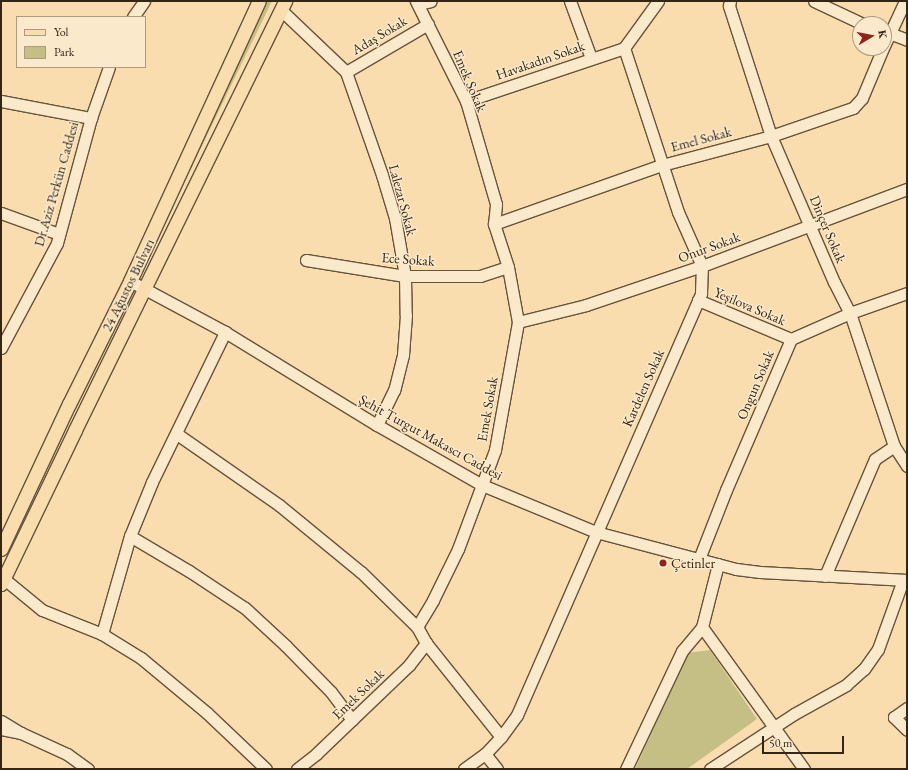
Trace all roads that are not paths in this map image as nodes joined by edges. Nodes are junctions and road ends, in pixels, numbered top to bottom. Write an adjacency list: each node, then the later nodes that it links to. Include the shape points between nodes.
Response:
1 (144, 1): 11 (street)
2 (259, 1): 36 (main road, 24 Ağustos Bulvarı)
3 (431, 1): 9 (street, Adaş Sokak)
4 (570, 1): 19 (street)
5 (658, 1): 17 (street)
6 (730, 1): 25 (street, Dinçer Sokak, via 729,6)
7 (814, 1): 12 (street)
8 (905, 1): 13 (street, Emel Sokak)
9 (417, 3): 14 (street, Emek Sokak)
10 (283, 5): 21 (street, Lalezar Sokak); 37 (main road, 24 Ağustos Bulvarı)
11 (134, 16)
12 (852, 19)
13 (892, 23)
14 (428, 24): 21 (street, Adaş Sokak); 23 (street, Emek Sokak)
15 (892, 34): 16 (street)
16 (907, 40)
17 (624, 48): 19 (street, Havakadın Sokak); 26 (street, Kardelen Sokak)
18 (880, 56): 25 (street, Emel Sokak, via 862,98 853,108)
19 (591, 58): 23 (street, Havakadın Sokak)
20 (109, 68): 24 (street, Dr.Aziz Perkün Caddesi)
21 (346, 72): 35 (street, Lalezar Sokak, via 395,218)
22 (1, 100): 24 (street)
23 (466, 101): 29 (street, Emek Sokak, via 496,204)
24 (91, 118): 31 (street, Dr.Aziz Perkün Caddesi)
25 (772, 136): 26 (street, Emel Sokak); 30 (street, Dinçer Sokak)
26 (662, 165): 29 (street, Emel Sokak); 33 (street, Kardelen Sokak, via 678,212)
27 (907, 189): 30 (street, Onur Sokak)
28 (1, 213): 31 (street)
29 (494, 224): 34 (street, Emek Sokak)
30 (811, 226): 33 (street, Onur Sokak); 40 (street, Dinçer Sokak)
31 (60, 234): 44 (street, Dr.Aziz Perkün Caddesi, via 52,255)
32 (306, 260): 35 (street, Ece Sokak)
33 (702, 266): 39 (street, Kardelen Sokak, via 701,293); 41 (street, Onur Sokak, via 586,306)
34 (508, 267): 35 (street, Ece Sokak, via 480,276); 41 (street, Emek Sokak)
35 (405, 276): 45 (street, Lalezar Sokak, via 403,355 394,390)
36 (130, 281): 37 (street, Şehit Turgut Makascı Caddesi); 52 (main road, 24 Ağustos Bulvarı)
37 (145, 289): 42 (street, Şehit Turgut Makascı Caddesi); 57 (main road, 24 Ağustos Bulvarı)
38 (907, 293): 40 (street, Ongun Sokak)
39 (698, 300): 43 (street, Yeşilova Sokak); 50 (street, Kardelen Sokak)
40 (850, 313): 43 (street, Ongun Sokak); 47 (street, Dinçer Sokak)
41 (518, 322): 49 (street, Emek Sokak, via 496,450)
42 (225, 332): 45 (street, Şehit Turgut Makascı Caddesi); 46 (street)
43 (791, 339): 53 (street, Ongun Sokak)
44 (1, 348)
45 (377, 425): 49 (street, Şehit Turgut Makascı Caddesi)
46 (176, 434): 51 (street, via 152,482); 58 (street, via 279,505 361,572)
47 (894, 446): 48 (street, Dinçer Sokak); 55 (street, via 875,459)
48 (907, 466)
49 (482, 485): 50 (street, Şehit Turgut Makascı Caddesi); 58 (street, Emek Sokak, via 458,549)
50 (596, 532): 53 (street, Şehit Turgut Makascı Caddesi); 69 (street, Kardelen Sokak, via 518,715)
51 (130, 536): 60 (street); 63 (street, via 245,608 330,692)
52 (1, 549)
53 (699, 559): 54 (street, Şehit Turgut Makascı Caddesi)
54 (718, 564): 55 (street, Şehit Turgut Makascı Caddesi, via 760,572); 59 (street)
55 (825, 576): 56 (street, Şehit Turgut Makascı Caddesi)
56 (905, 580): 65 (street, via 878,650 864,668 846,685)
57 (2, 581): 60 (street, via 42,610)
58 (417, 627): 61 (street)
59 (702, 627): 65 (street); 76 (street, via 682,651)
60 (102, 634): 72 (street, via 141,658 174,684)
61 (426, 643): 63 (street, Emek Sokak, via 409,666); 69 (street)
62 (907, 708): 67 (street, via 894,717)
63 (352, 720): 73 (street, Emek Sokak)
64 (1, 721): 68 (street)
65 (773, 727): 77 (street); 78 (street)
66 (1, 729): 68 (street)
67 (907, 730)
68 (21, 733): 71 (street, via 67,754)
69 (501, 737): 70 (street, Kardelen Sokak)
70 (485, 754): 74 (street, Kardelen Sokak); 75 (street)
71 (88, 769)
72 (266, 769)
73 (297, 769)
74 (464, 769)
75 (497, 769)
76 (626, 769)
77 (710, 769)
78 (804, 769)

